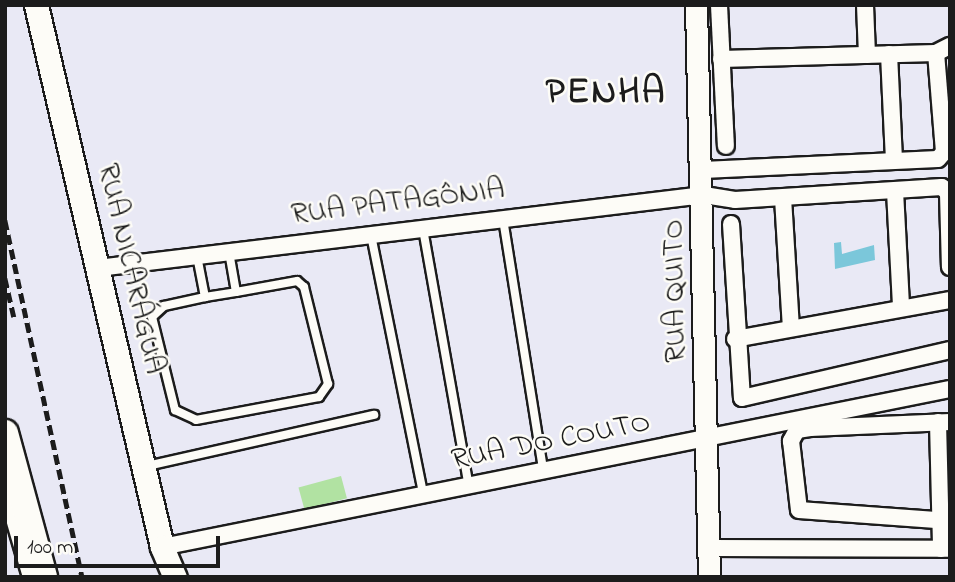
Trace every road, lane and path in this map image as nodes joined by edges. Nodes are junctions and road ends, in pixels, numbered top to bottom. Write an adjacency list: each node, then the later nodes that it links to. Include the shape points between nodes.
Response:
1 (36, 5): 22 (main road, RUA NICARÁGUA)
2 (696, 5): 11 (street, RUA QUITO)
3 (719, 5): 8 (street)
4 (865, 5): 7 (street)
5 (943, 50): 6 (street); 10 (street, via 944,152 938,159)
6 (889, 54): 7 (street); 10 (street)
7 (867, 55): 8 (street)
8 (721, 58): 9 (street)
9 (726, 146)
10 (894, 160): 11 (street)
11 (703, 170): 13 (street, RUA QUITO)
12 (895, 191): 14 (street, RUA PATAGÔNIA); 21 (street, RUA PATAGÔNIA, via 946,189); 26 (street)
13 (704, 195): 14 (street, RUA PATAGÔNIA); 15 (street, RUA PATAGÔNIA); 33 (street, RUA QUITO)
14 (783, 198): 27 (street)
15 (503, 219): 17 (street, RUA PATAGÔNIA); 36 (lane)
16 (731, 224): 28 (street)
17 (423, 229): 18 (street, RUA PATAGÔNIA); 37 (lane)
18 (371, 235): 19 (street, RUA PATAGÔNIA); 38 (lane)
19 (229, 252): 20 (street, RUA PATAGÔNIA); 23 (lane)
20 (197, 256): 22 (street, RUA PATAGÔNIA); 24 (lane)
21 (950, 267)
22 (98, 268): 35 (main road, RUA NICARÁGUA)
23 (236, 292): 24 (lane); 24 (lane, via 301,283 328,384 324,394 196,421 181,416 152,317 164,306)
24 (205, 297)
25 (950, 300): 26 (street)
26 (901, 307): 27 (street)
27 (790, 327): 28 (street)
28 (735, 339): 29 (street, via 740,394 748,400)
29 (950, 350)
30 (950, 389): 33 (street, RUA DO COUTO)
31 (374, 415): 35 (lane)
32 (944, 422): 39 (street); 39 (street, via 810,428 797,430 791,441 799,510)
33 (709, 438): 36 (street, RUA DO COUTO); 41 (street, RUA QUITO)
34 (8, 460): 43 (street); 44 (main road)
35 (144, 467): 40 (main road, RUA NICARÁGUA)
36 (542, 470): 37 (street, RUA DO COUTO)
37 (470, 487): 38 (street, RUA DO COUTO)
38 (424, 497): 40 (street, RUA DO COUTO)
39 (945, 520): 42 (street)
40 (162, 547): 45 (main road, RUA NICARÁGUA)
41 (710, 548): 42 (street); 46 (street, RUA QUITO)
42 (945, 549)
43 (31, 577)
44 (44, 577)
45 (175, 577)
46 (709, 577)

